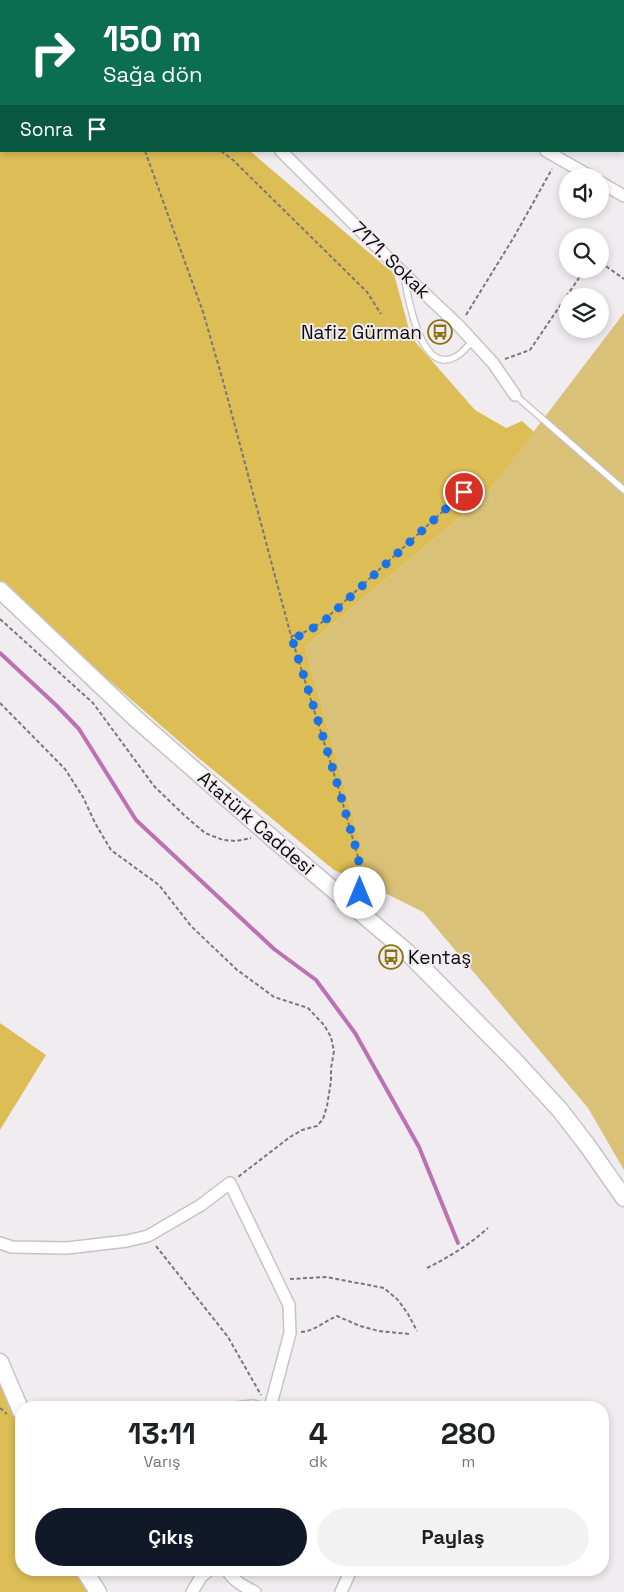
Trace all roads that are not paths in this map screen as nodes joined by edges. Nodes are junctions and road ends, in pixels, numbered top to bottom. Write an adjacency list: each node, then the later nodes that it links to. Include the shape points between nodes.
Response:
1 (282, 152): 6 (street, 7171. Sokak)
2 (548, 152): 3 (street)
3 (576, 168)
4 (609, 187): 5 (street)
5 (624, 196)
6 (404, 274): 7 (street, 7171. Sokak); 7 (lane, via 409,305 420,338 428,350 438,358 449,359)
7 (473, 341): 8 (street, 7171. Sokak)
8 (515, 395): 9 (lane)
9 (624, 490)
10 (0, 590): 11 (street, Atatürk Caddesi, via 135,718 407,952 560,1110)
11 (624, 1198)
12 (0, 1243): 15 (street, via 12,1247 67,1248 148,1236 201,1205 230,1183 289,1305 290,1333)
13 (0, 1362): 14 (street)
14 (17, 1401)
15 (266, 1401)
16 (88, 1576): 20 (street)
17 (202, 1576): 21 (street)
18 (231, 1576): 22 (street)
19 (348, 1576): 23 (street)
20 (98, 1592)
21 (192, 1592)
22 (255, 1592)
23 (341, 1592)

